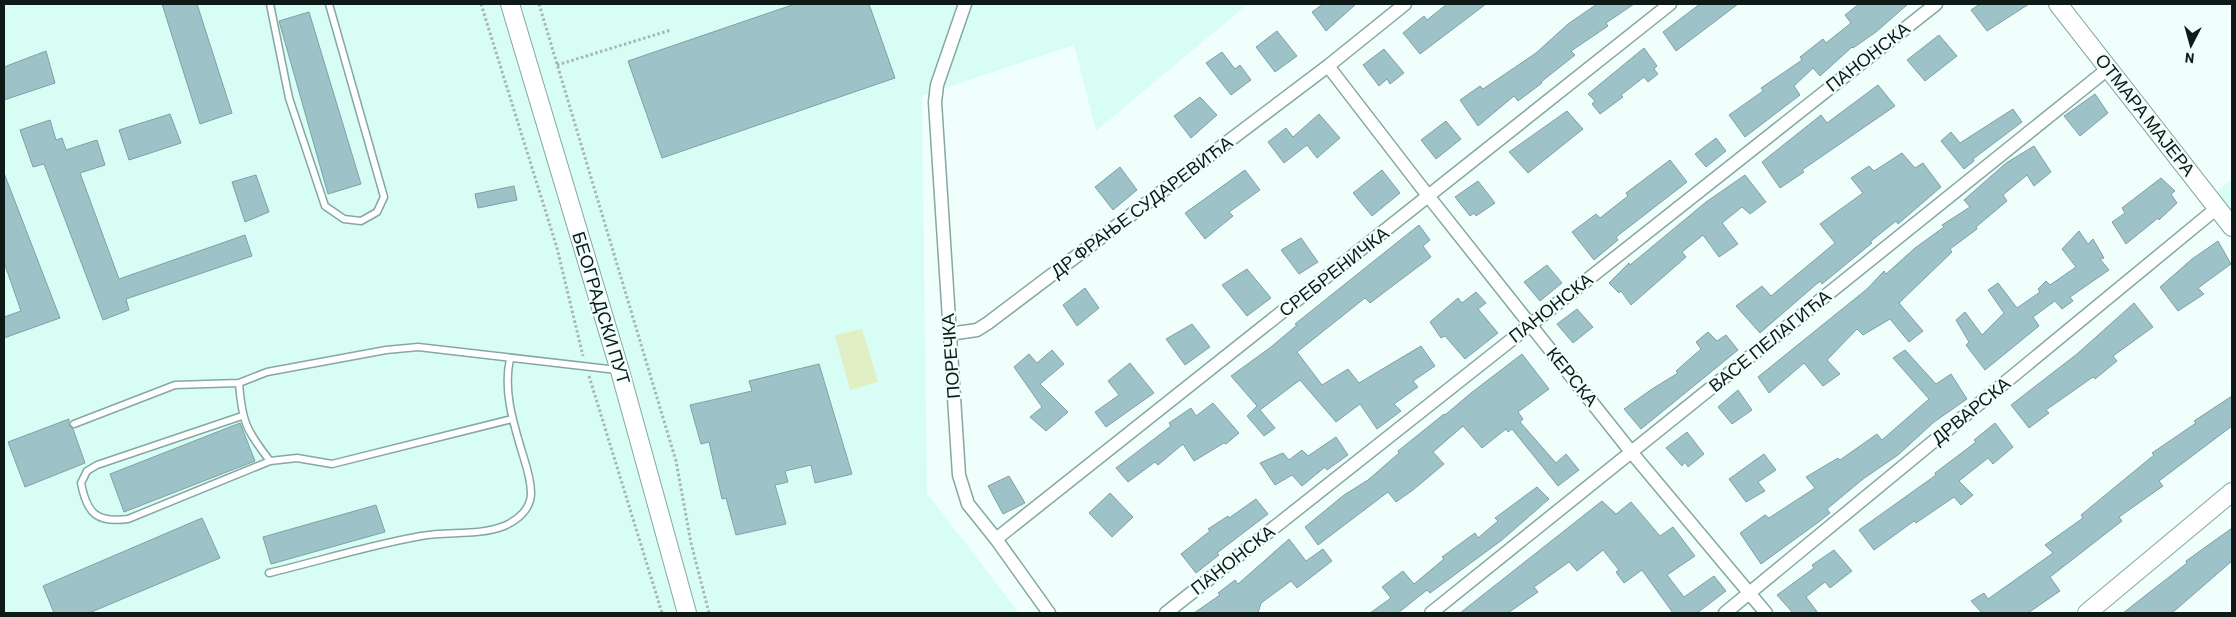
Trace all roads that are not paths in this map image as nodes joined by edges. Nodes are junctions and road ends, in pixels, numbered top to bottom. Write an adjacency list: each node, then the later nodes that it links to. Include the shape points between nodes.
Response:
1 (270, 4): 2 (lane, via 289,98 324,206 344,219 361,221 377,212 384,197)
2 (329, 4)
3 (510, 4): 17 (main road, БЕОГРАДСКИ ПУТ)
4 (965, 4): 15 (street, ПОРЕЧКА, via 937,85 935,102)
5 (1405, 4): 9 (street, ДР ФРАЊЕ СУДАРЕВИЋА)
6 (1670, 4): 11 (street, СРЕБРЕНИЧКА)
7 (1936, 4): 14 (street, ПАНОНСКА)
8 (2058, 4): 10 (main road, ОТМАРА МАЈЕРА)
9 (1328, 66): 11 (street, КЕРСКА); 15 (street, ДР ФРАЊЕ СУДАРЕВИЋА, via 988,323 977,330)
10 (2109, 68): 12 (main road, ОТМАРА МАЈЕРА); 22 (street, ВАСЕ ПЕЛАГИЋА)
11 (1429, 197): 14 (street, КЕРСКА); 25 (street, СРЕБРЕНИЧКА)
12 (2217, 208): 13 (main road, ОТМАРА МАЈЕРА); 27 (street, ДРВАРСКА)
13 (2232, 227)
14 (1530, 325): 22 (street, КЕРСКА); 30 (street, ПАНОНСКА)
15 (949, 334): 25 (street, ПОРЕЧКА, via 959,476 968,504)
16 (510, 359): 17 (lane); 18 (lane, via 418,347 268,372); 20 (lane, via 506,376)
17 (620, 371): 28 (main road, БЕОГРАДСКИ ПУТ)
18 (239, 382): 19 (lane); 21 (lane, via 175,385)
19 (242, 416): 23 (lane, via 253,439); 23 (lane, via 87,471 81,484 90,508 102,520 128,519)
20 (512, 419): 23 (lane, via 332,464 298,458); 26 (lane, via 531,480 532,494 530,504 515,521 502,527 421,536)
21 (74, 424)
22 (1632, 453): 27 (street, КЕРСКА); 31 (street, ВАСЕ ПЕЛАГИЋА)
23 (270, 461)
24 (2232, 492): 34 (main road)
25 (996, 539): 29 (street, ПОРЕЧКА)
26 (269, 573)
27 (1750, 593): 32 (street, ДРВАРСКА); 33 (street, КЕРСКА)
28 (687, 613)
29 (1049, 613)
30 (1166, 613)
31 (1431, 613)
32 (1725, 613)
33 (1766, 613)
34 (2087, 613)

